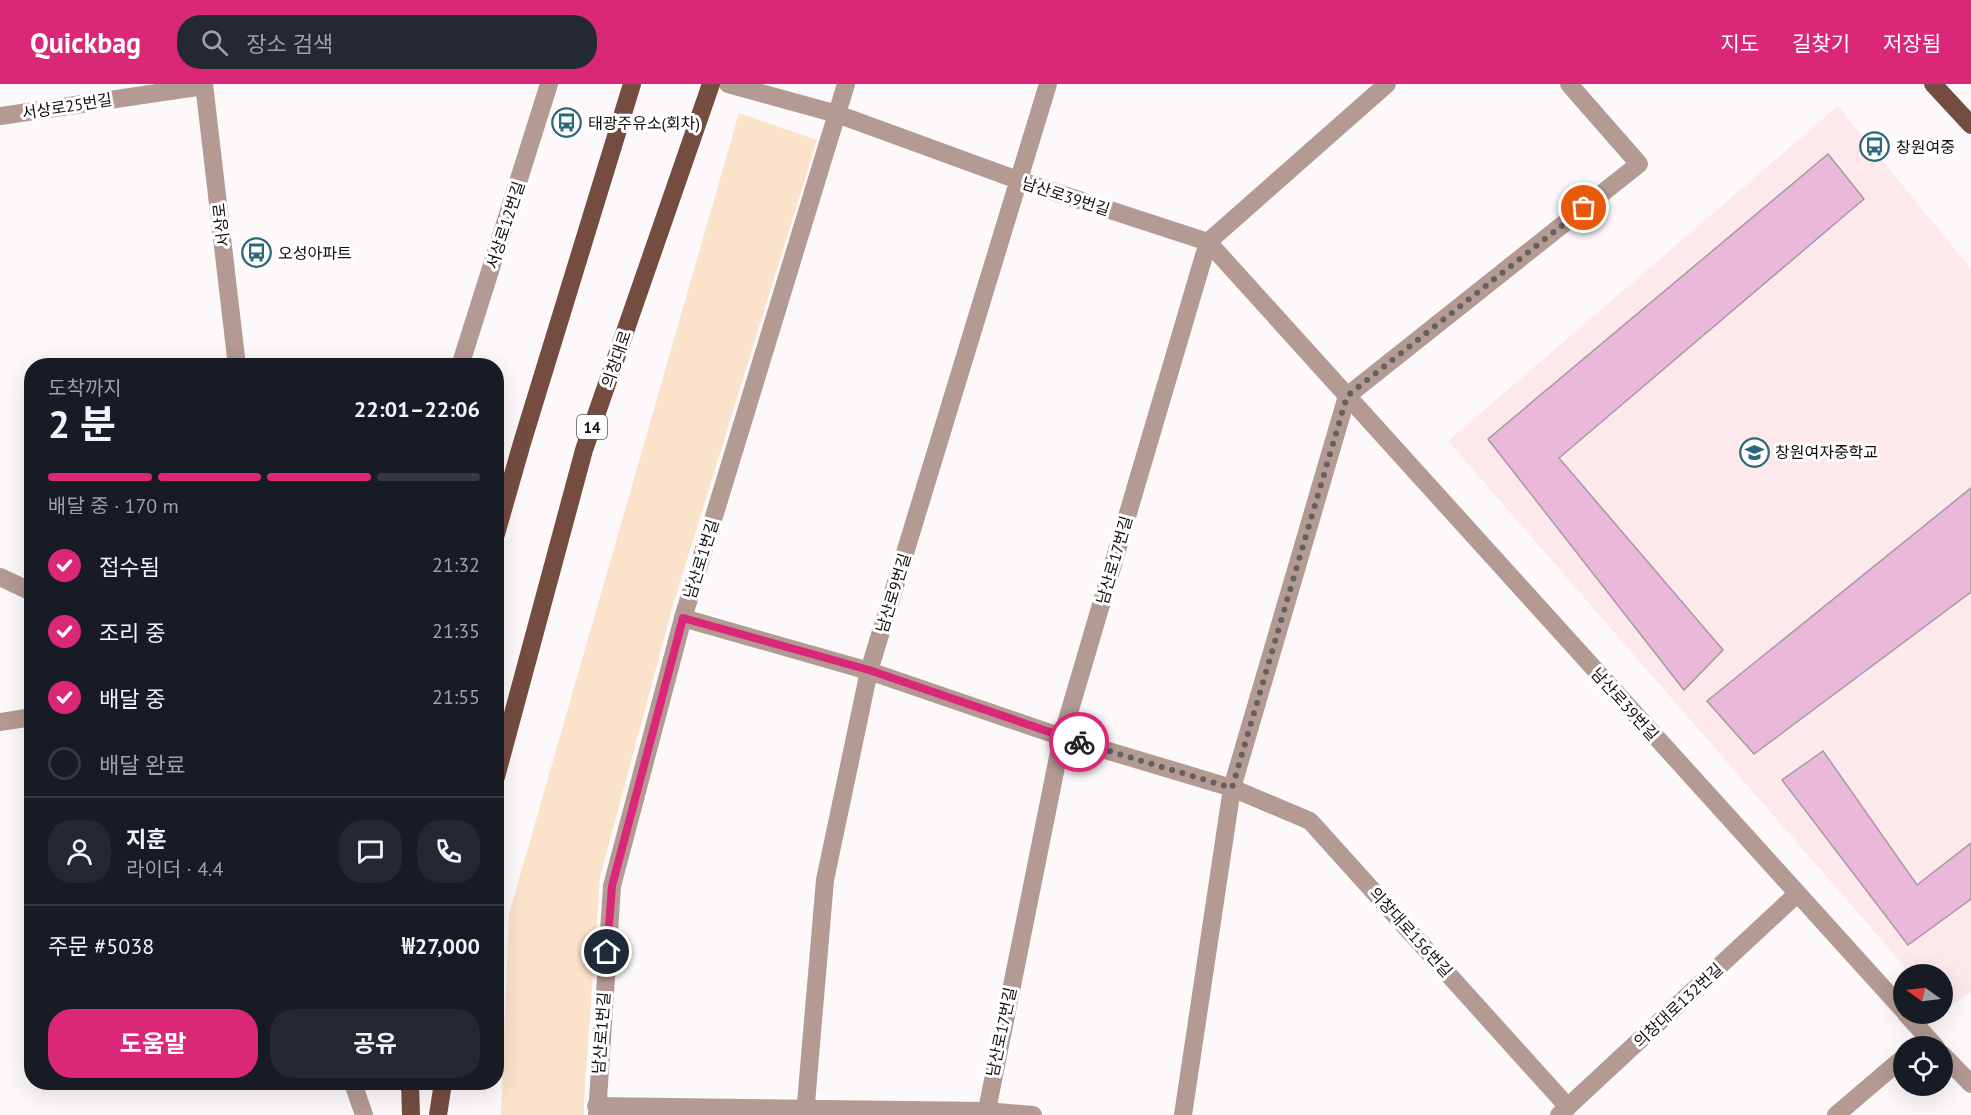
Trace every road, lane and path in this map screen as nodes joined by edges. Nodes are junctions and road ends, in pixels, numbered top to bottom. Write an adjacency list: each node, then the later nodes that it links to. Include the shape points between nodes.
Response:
1 (549, 84): 17 (street, 서상로12번길)
2 (632, 84): 19 (main road)
3 (711, 84): 27 (main road, 의창대로 / 14, via 584,450)
4 (728, 84): 11 (street, 남산로39번길)
5 (846, 84): 11 (street, 남산로1번길)
6 (1048, 84): 14 (street, 남산로9번길)
7 (1387, 84): 15 (street)
8 (1569, 84): 18 (street, via 1639,164)
9 (1934, 84): 13 (main road)
10 (204, 85): 12 (street, 서상로25번길); 16 (street, 서상로)
11 (837, 114): 14 (street, 남산로39번길); 22 (street, 남산로1번길)
12 (0, 116)
13 (1971, 125)
14 (1018, 180): 15 (street, 남산로39번길); 23 (street, 남산로9번길)
15 (1208, 242): 18 (street, 남산로39번길); 26 (street, 남산로17번길)
16 (236, 358)
17 (463, 358)
18 (1347, 396): 28 (street); 29 (street, 남산로39번길)
19 (504, 506)
20 (0, 577): 21 (street)
21 (24, 588)
22 (683, 618): 23 (street, 의창대로156번길); 37 (street, 남산로1번길, via 612,886)
23 (869, 670): 26 (street, 의창대로156번길); 39 (street, 남산로9번길, via 825,880)
24 (24, 718): 25 (street)
25 (0, 722)
26 (1062, 737): 28 (street, 의창대로156번길); 40 (street, 남산로17번길)
27 (504, 747)
28 (1232, 788): 38 (street, 의창대로156번길, via 1310,821); 45 (street)
29 (1797, 894): 30 (street, 남산로39번길); 38 (street, 의창대로132번길)
30 (1893, 1000)
31 (1953, 1065): 33 (street)
32 (1893, 1066): 46 (street)
33 (1971, 1084)
34 (355, 1090): 41 (street)
35 (410, 1090): 42 (main road)
36 (442, 1090): 43 (main road)
37 (596, 1110): 39 (street)
38 (1563, 1111)
39 (805, 1112): 40 (street)
40 (985, 1113): 44 (street)
41 (364, 1115)
42 (411, 1115)
43 (438, 1115)
44 (1033, 1115)
45 (1183, 1115)
46 (1836, 1115)

